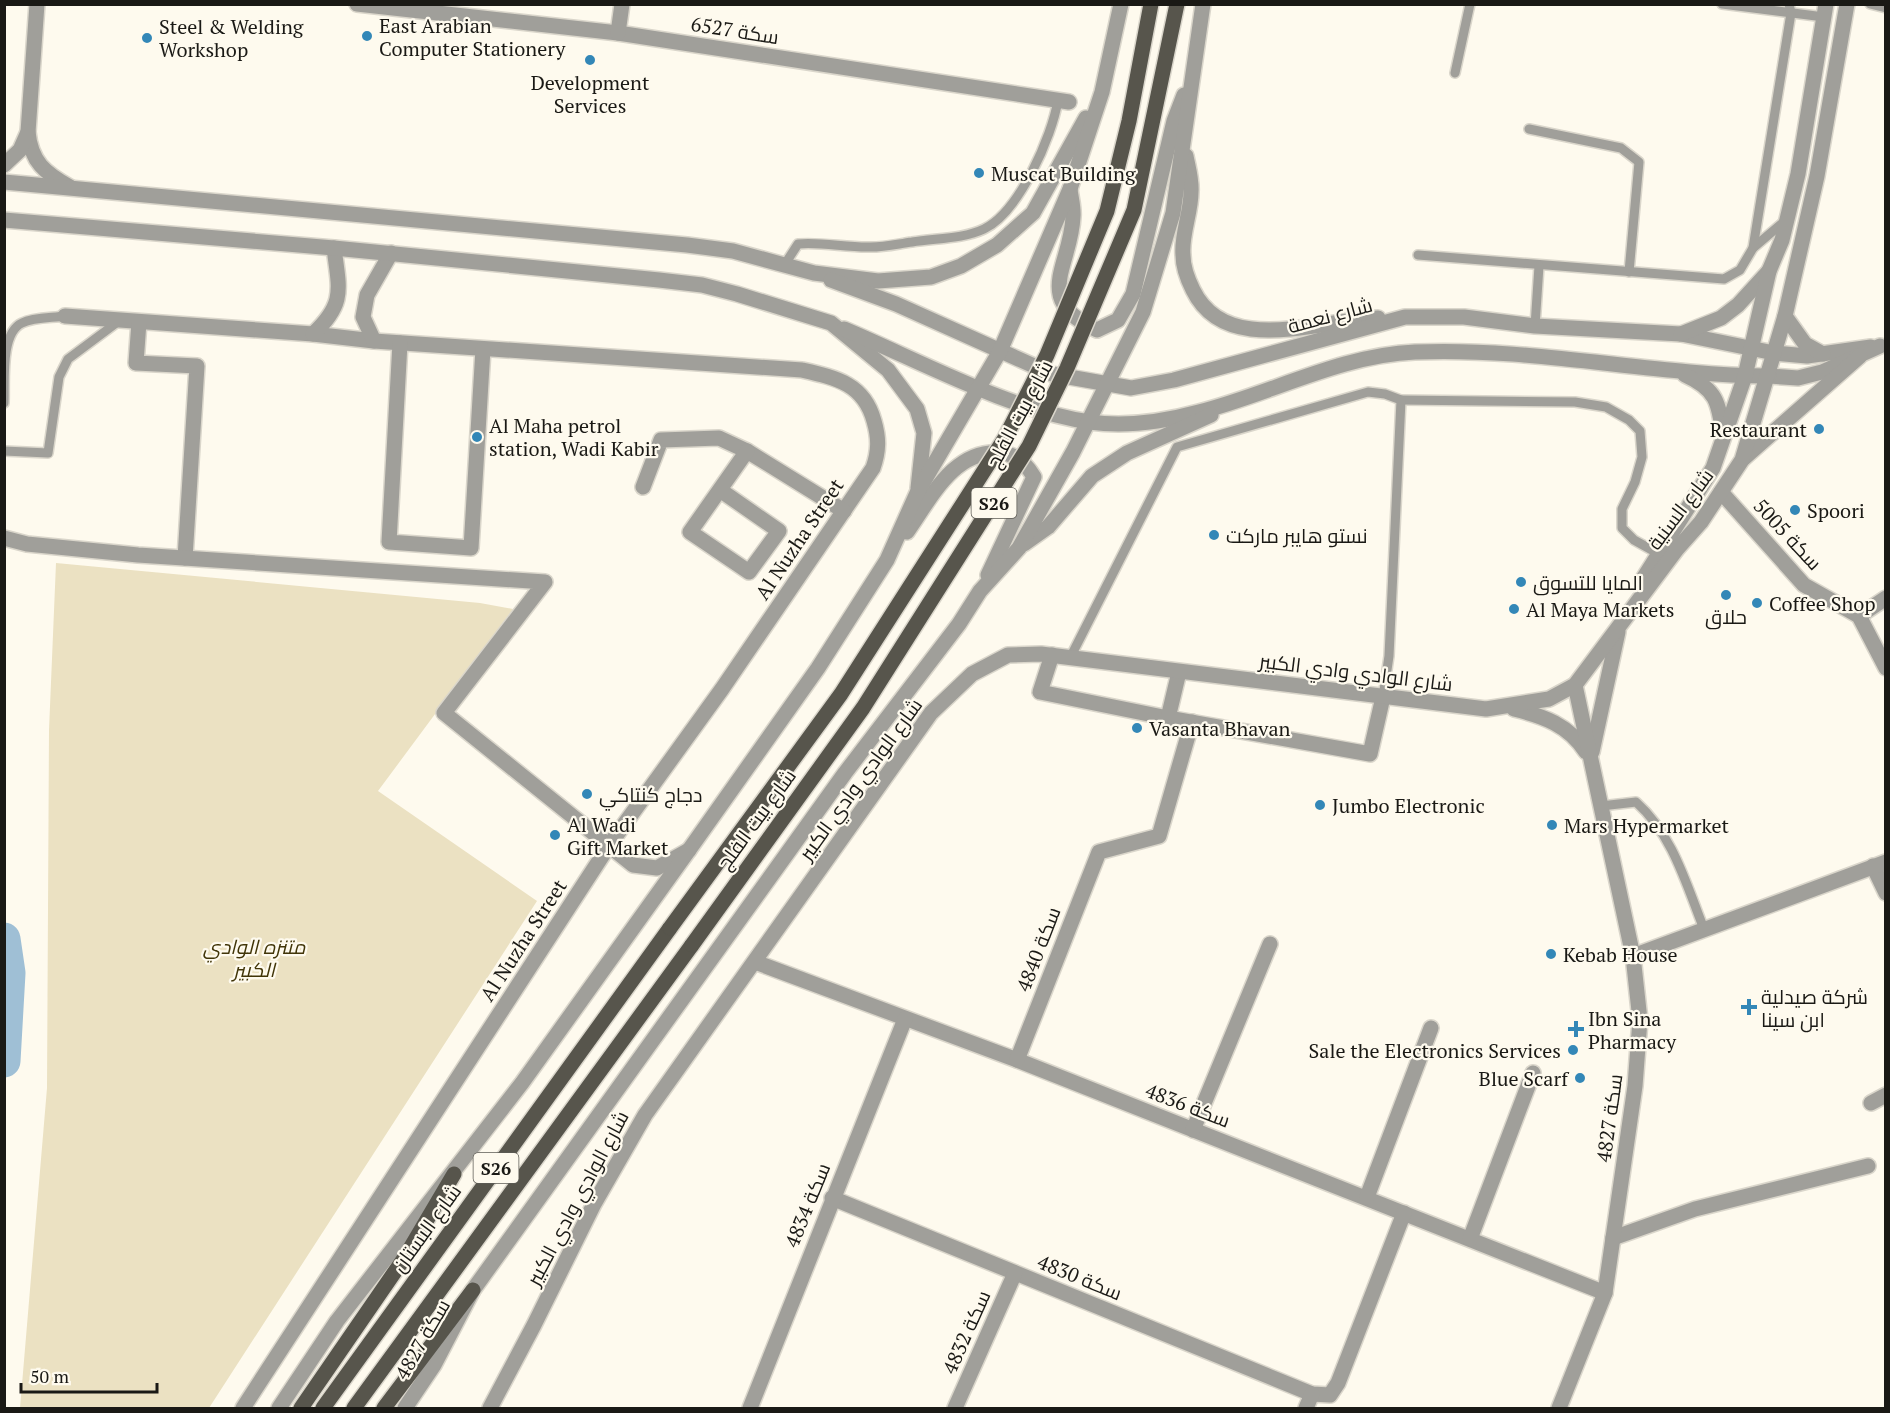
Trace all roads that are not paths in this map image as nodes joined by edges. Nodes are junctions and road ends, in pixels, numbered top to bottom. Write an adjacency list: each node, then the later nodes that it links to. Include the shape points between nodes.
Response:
1 (37, 4): 21 (street)
2 (357, 4): 15 (street, سكة 6527)
3 (622, 4): 15 (street)
4 (1121, 4): 18 (street)
5 (1151, 4): 98 (main road, شارع بيت الفلج / S26, bridge, via 1107,211 1047,355 1005,438 841,693)
6 (1178, 4): 125 (main road, شارع بيت الفلج / S26, bridge, via 1134,210 1068,368 1029,446 864,708)
7 (1203, 4): 16 (street)
8 (1470, 4): 17 (lane)
9 (1722, 4): 13 (lane)
10 (1847, 4): 39 (street, شارع السنية, via 1817,176)
11 (1870, 4): 12 (lane)
12 (1886, 8)
13 (1790, 9): 14 (lane); 30 (lane)
14 (1825, 11): 27 (street, شارع السنية)
15 (618, 33): 19 (street, سكة 6527)
16 (1193, 69): 22 (street); 26 (street, via 1174,121 1132,294 1119,320 1097,330 1068,311 1057,287 1073,217)
17 (1455, 73)
18 (1102, 92): 26 (street); 37 (street, via 1033,213 997,244 961,266 920,279 878,281)
19 (1063, 101): 33 (lane, via 1033,171 1011,205 986,229 952,238 868,247 798,244)
20 (1529, 129): 36 (lane, via 1621,148 1639,162)
21 (28, 132): 23 (street, via 20,150); 25 (street, via 35,158 54,178)
22 (1184, 142): 40 (street, via 1192,191 1182,255 1193,289 1212,316 1241,328 1293,330 1350,318); 59 (street, via 1173,213 1143,312)
23 (4, 165)
24 (4, 182): 25 (street)
25 (70, 187): 33 (street, via 687,245)
26 (1070, 189): 52 (street)
27 (1787, 219): 30 (lane); 35 (street, شارع السنية)
28 (4, 220): 29 (street, شارع نعمة)
29 (334, 248): 31 (street, شارع نعمة); 45 (street, via 339,291 331,317)
30 (1753, 248): 36 (lane, via 1740,270 1724,279)
31 (390, 253): 43 (street, شارع نعمة, via 702,285); 47 (street, via 367,295 363,317)
32 (1418, 255): 34 (lane)
33 (784, 264): 37 (street)
34 (1539, 266): 36 (lane); 44 (lane)
35 (1769, 271): 46 (street, via 1721,318); 51 (street, شارع السنية)
36 (1629, 272)
37 (814, 273): 52 (street, شارع نعمة, via 896,304)
38 (65, 316): 41 (street); 63 (lane, via 22,323 13,330 6,348)
39 (1785, 316): 53 (street, شارع السنية); 54 (street, via 1805,344)
40 (1405, 317): 44 (street, شارع نعمة, via 1464,317); 59 (street, شارع نعمة, via 1174,380 1131,388)
41 (119, 321): 42 (street); 66 (lane, via 68,359 59,376 48,453)
42 (139, 322): 45 (street); 77 (street, via 136,363 197,366)
43 (831, 323): 60 (street, شارع نعمة); 72 (street, via 888,370 917,409 924,432)
44 (1535, 326): 46 (street, شارع نعمة)
45 (313, 334): 47 (street)
46 (1681, 334): 51 (street, شارع نعمة)
47 (374, 341): 48 (street)
48 (400, 343): 50 (street); 50 (street, via 389,542 471,548)
49 (1883, 346): 54 (street, شارع نعمة); 55 (street, شارع نعمة)
50 (483, 348): 73 (street, Al Nuzha Street, via 802,369 834,377 870,404 878,433 873,468)
51 (1752, 350): 53 (street, شارع نعمة); 57 (street, شارع السنية)
52 (1000, 351): 59 (street, شارع نعمة, via 1052,375); 60 (street)
53 (1774, 353): 54 (street, شارع نعمة); 58 (street, شارع السنية)
54 (1823, 354)
55 (1860, 356): 58 (street, شارع نعمة, via 1798,378); 68 (street)
56 (1674, 370): 57 (street, شارع نعمة); 61 (street, شارع نعمة, via 1531,355 1414,352 1357,362); 65 (street, via 1705,384 1719,405)
57 (1745, 376): 58 (street, شارع نعمة); 65 (street, شارع السنية)
58 (1769, 376): 68 (street, شارع السنية)
59 (1106, 386): 64 (street)
60 (980, 388): 64 (street, شارع نعمة, via 1023,405); 72 (street)
61 (1241, 400): 64 (street, شارع نعمة, via 1160,420); 75 (street, via 1127,453 1092,476 1048,527)
62 (1401, 400): 76 (lane, via 1575,402 1606,407 1629,420 1640,431 1642,457 1622,509 1622,528); 84 (lane, via 1368,392 1177,447); 88 (lane, via 1389,656)
63 (4, 403)
64 (1091, 422): 75 (street)
65 (1724, 441): 76 (street, شارع السنية, via 1713,468)
66 (4, 451)
67 (747, 451): 69 (street, via 719,438 661,440); 70 (street); 73 (street)
68 (1742, 459): 71 (street, شارع السنية)
69 (643, 487)
70 (720, 490): 70 (street, via 690,532 749,572 779,531)
71 (1721, 492): 81 (street, سكة 5005, via 1804,585); 82 (street, شارع السنية)
72 (917, 493): 78 (street)
73 (844, 511): 94 (street, Al Nuzha Street)
74 (4, 538): 77 (street, via 27,544)
75 (1019, 548): 79 (street)
76 (1659, 554): 87 (street, شارع السنية)
77 (185, 558): 94 (street, via 544,582 444,713)
78 (887, 560): 79 (street, via 949,472 966,459 989,452 1008,453 1028,466 1034,477); 95 (street, via 818,668)
79 (980, 591): 118 (street, سكة 4827)
80 (1886, 598): 81 (street)
81 (1859, 616): 85 (street)
82 (1619, 626): 87 (street, شارع السنية); 92 (street)
83 (1052, 655): 84 (street, شارع الوادي وادي الكبير); 90 (street, via 1040,692); 102 (street, شارع الوادي وادي الكبير, via 1008,655 972,674 931,713)
84 (1070, 658): 86 (street, شارع الوادي وادي الكبير)
85 (1886, 668)
86 (1179, 672): 88 (street, شارع الوادي وادي الكبير); 90 (street)
87 (1575, 685): 89 (street, شارع الوادي وادي الكبير, via 1549,699); 92 (street, سكة 4827)
88 (1383, 697): 89 (street, شارع الوادي وادي الكبير, via 1486,709); 91 (street, via 1370,754)
89 (1505, 707): 92 (street, via 1564,728 1578,739)
90 (1168, 718): 91 (street)
91 (1192, 722): 105 (street, سكة 4840, via 1159,836 1099,852)
92 (1590, 758): 93 (street, سكة 4827)
93 (1601, 806): 99 (lane, via 1636,802 1659,826); 101 (street, سكة 4827)
94 (610, 844): 95 (street, via 633,865 657,868); 121 (street, Al Nuzha Street)
95 (689, 850): 111 (street)
96 (1879, 864): 97 (street); 99 (street)
97 (1886, 893)
98 (670, 928): 124 (main road, شارع البستان / S26)
99 (1704, 929): 101 (street)
100 (1270, 944): 109 (street)
101 (1634, 956): 115 (street, سكة 4827, via 1640,1031)
102 (755, 962): 103 (street, سكة 4836); 128 (street, شارع الوادي وادي الكبير, via 645,1115 594,1204)
103 (905, 1019): 105 (street, سكة 4836); 113 (street, سكة 4834)
104 (1431, 1028): 112 (street)
105 (1017, 1060): 109 (street, سكة 4836)
106 (1533, 1073): 116 (street)
107 (1886, 1095): 108 (street)
108 (1871, 1102)
109 (1193, 1130): 112 (street, سكة 4836)
110 (1868, 1166): 115 (street, via 1695,1209)
111 (454, 1174): 122 (street, via 337,1321); 123 (main road, via 405,1257)
112 (1366, 1197): 114 (street, سكة 4836)
113 (832, 1198): 117 (street, سكة 4830); 129 (street, سكة 4834)
114 (1404, 1213): 116 (street, سكة 4836); 120 (street, via 1338,1383 1330,1395)
115 (1613, 1238): 119 (street, سكة 4827)
116 (1470, 1239): 119 (street, سكة 4836)
117 (1015, 1273): 120 (street, سكة 4830); 130 (street, سكة 4832)
118 (474, 1290): 126 (main road); 127 (street, سكة 4827, via 434,1365)
119 (1605, 1293): 131 (street, سكة 4827)
120 (1309, 1401)
121 (243, 1408)
122 (279, 1408)
123 (301, 1408)
124 (323, 1408)
125 (354, 1408)
126 (384, 1408)
127 (405, 1408)
128 (490, 1408)
129 (750, 1408)
130 (955, 1408)
131 (1559, 1408)

